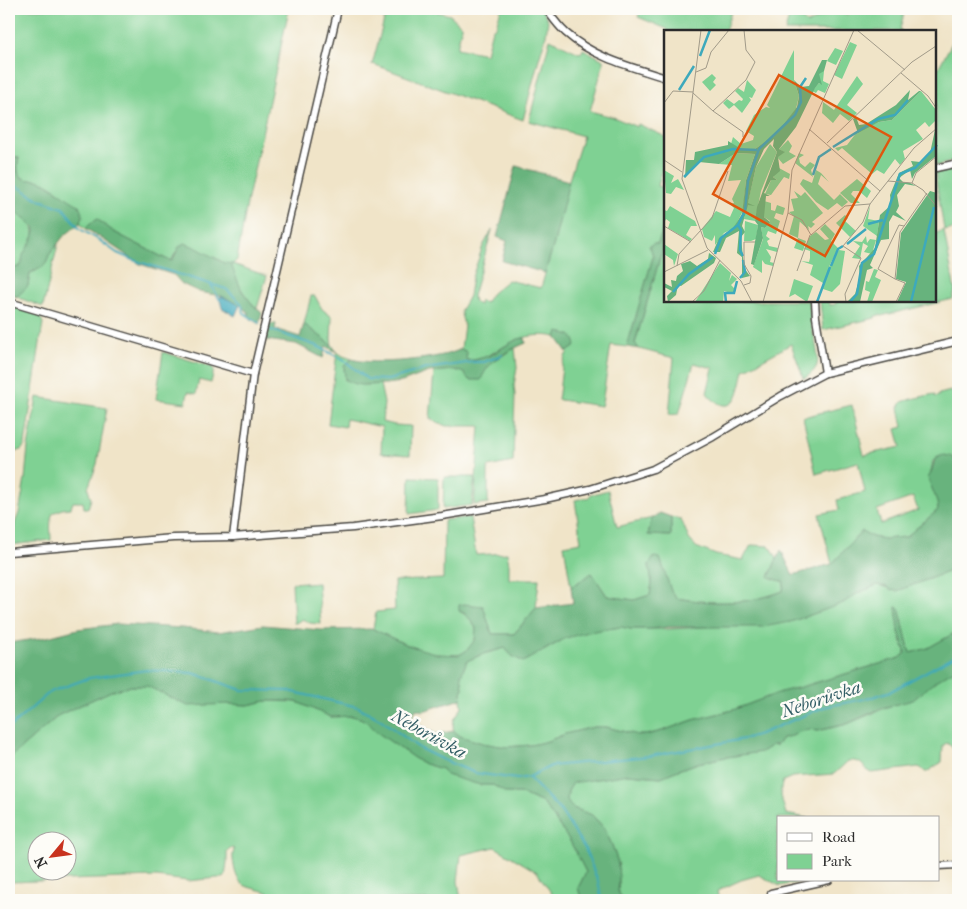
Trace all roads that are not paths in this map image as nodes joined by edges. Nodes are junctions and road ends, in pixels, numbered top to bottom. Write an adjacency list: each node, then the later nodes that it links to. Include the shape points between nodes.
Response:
1 (338, 9): 10 (street)
2 (546, 9): 3 (street, via 565,33 587,48)
3 (664, 77)
4 (958, 163): 5 (street)
5 (937, 168)
6 (9, 302): 10 (street)
7 (815, 302): 9 (street)
8 (958, 341): 9 (street)
9 (825, 373): 11 (street, via 653,470 590,489 442,516 354,528)
10 (253, 374): 11 (street)
11 (233, 537): 12 (street, via 173,538)
12 (9, 552)
13 (958, 865): 14 (street)
14 (940, 866)
15 (820, 882): 16 (street)
16 (771, 893)

